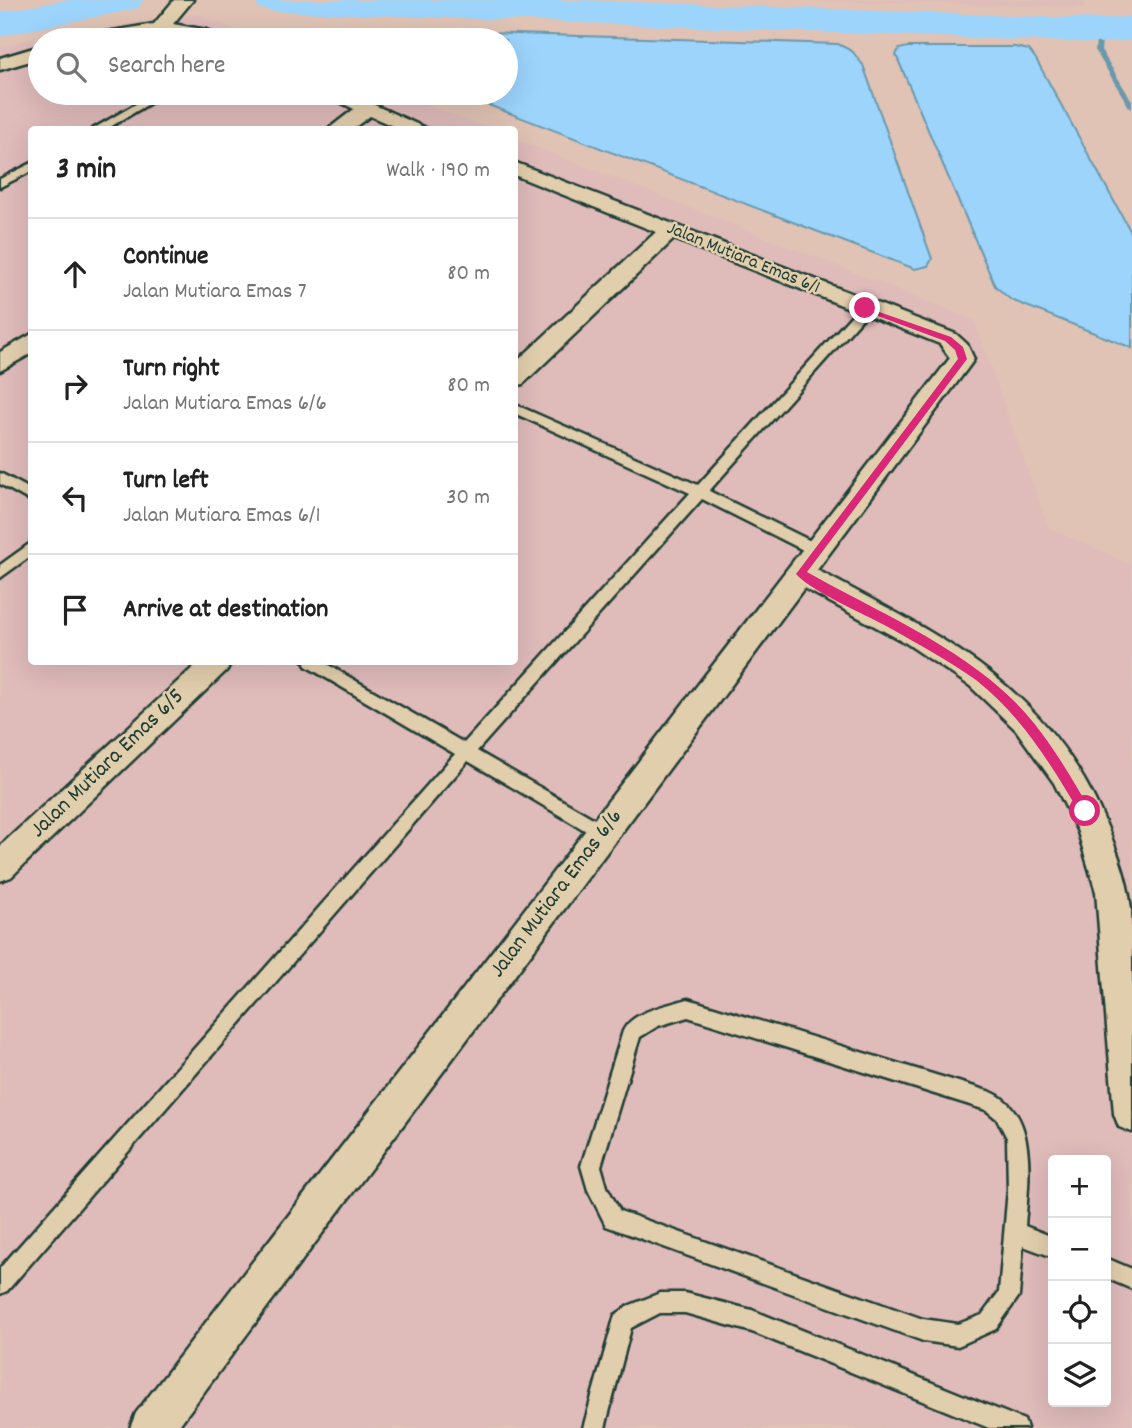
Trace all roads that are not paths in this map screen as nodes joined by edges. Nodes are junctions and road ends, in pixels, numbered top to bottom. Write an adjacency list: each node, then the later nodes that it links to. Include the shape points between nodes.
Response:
1 (184, 0): 2 (street)
2 (165, 22): 3 (street); 4 (street)
3 (140, 28)
4 (182, 28)
5 (28, 56): 6 (street)
6 (0, 64)
7 (141, 105): 10 (lane)
8 (361, 105): 9 (street)
9 (368, 108): 11 (street); 12 (street)
10 (103, 126)
11 (343, 126)
12 (411, 126)
13 (28, 168): 15 (lane)
14 (518, 169): 18 (street, Jalan Mutiara Emas 6/1)
15 (18, 173): 16 (lane); 17 (lane)
16 (28, 177)
17 (0, 184)
18 (671, 230): 19 (street, Jalan Mutiara Emas 6/1); 23 (street)
19 (865, 308): 21 (street, Jalan Mutiara Emas 6/1, via 948,339); 26 (lane)
20 (28, 344): 22 (street)
21 (962, 359): 29 (street, Jalan Mutiara Emas 6/6)
22 (0, 363)
23 (518, 375)
24 (518, 410): 26 (lane)
25 (0, 478): 27 (lane)
26 (700, 492): 29 (lane); 33 (lane)
27 (28, 495)
28 (28, 551): 30 (lane)
29 (809, 562): 34 (street, Jalan Mutiara Emas 6/6); 36 (street, via 981,678 1010,704 1060,769 1085,811 1113,894)
30 (0, 573)
31 (214, 665): 35 (street, Jalan Mutiara Emas 6/5)
32 (316, 665): 33 (lane)
33 (466, 752): 34 (lane); 41 (lane)
34 (604, 833): 42 (street, Jalan Mutiara Emas 6/6)
35 (0, 867)
36 (1132, 1114)
37 (1015, 1233): 37 (lane, via 1017,1137 1004,1112 992,1102 688,1007 632,1031 591,1166 613,1219 923,1330 958,1335 989,1322 1009,1296); 38 (lane)
38 (1048, 1245)
39 (1111, 1270): 40 (lane)
40 (1132, 1279)
41 (0, 1284)
42 (151, 1428)
43 (594, 1428): 44 (lane, via 622,1322 660,1303 685,1303 752,1321)
44 (1016, 1428)

